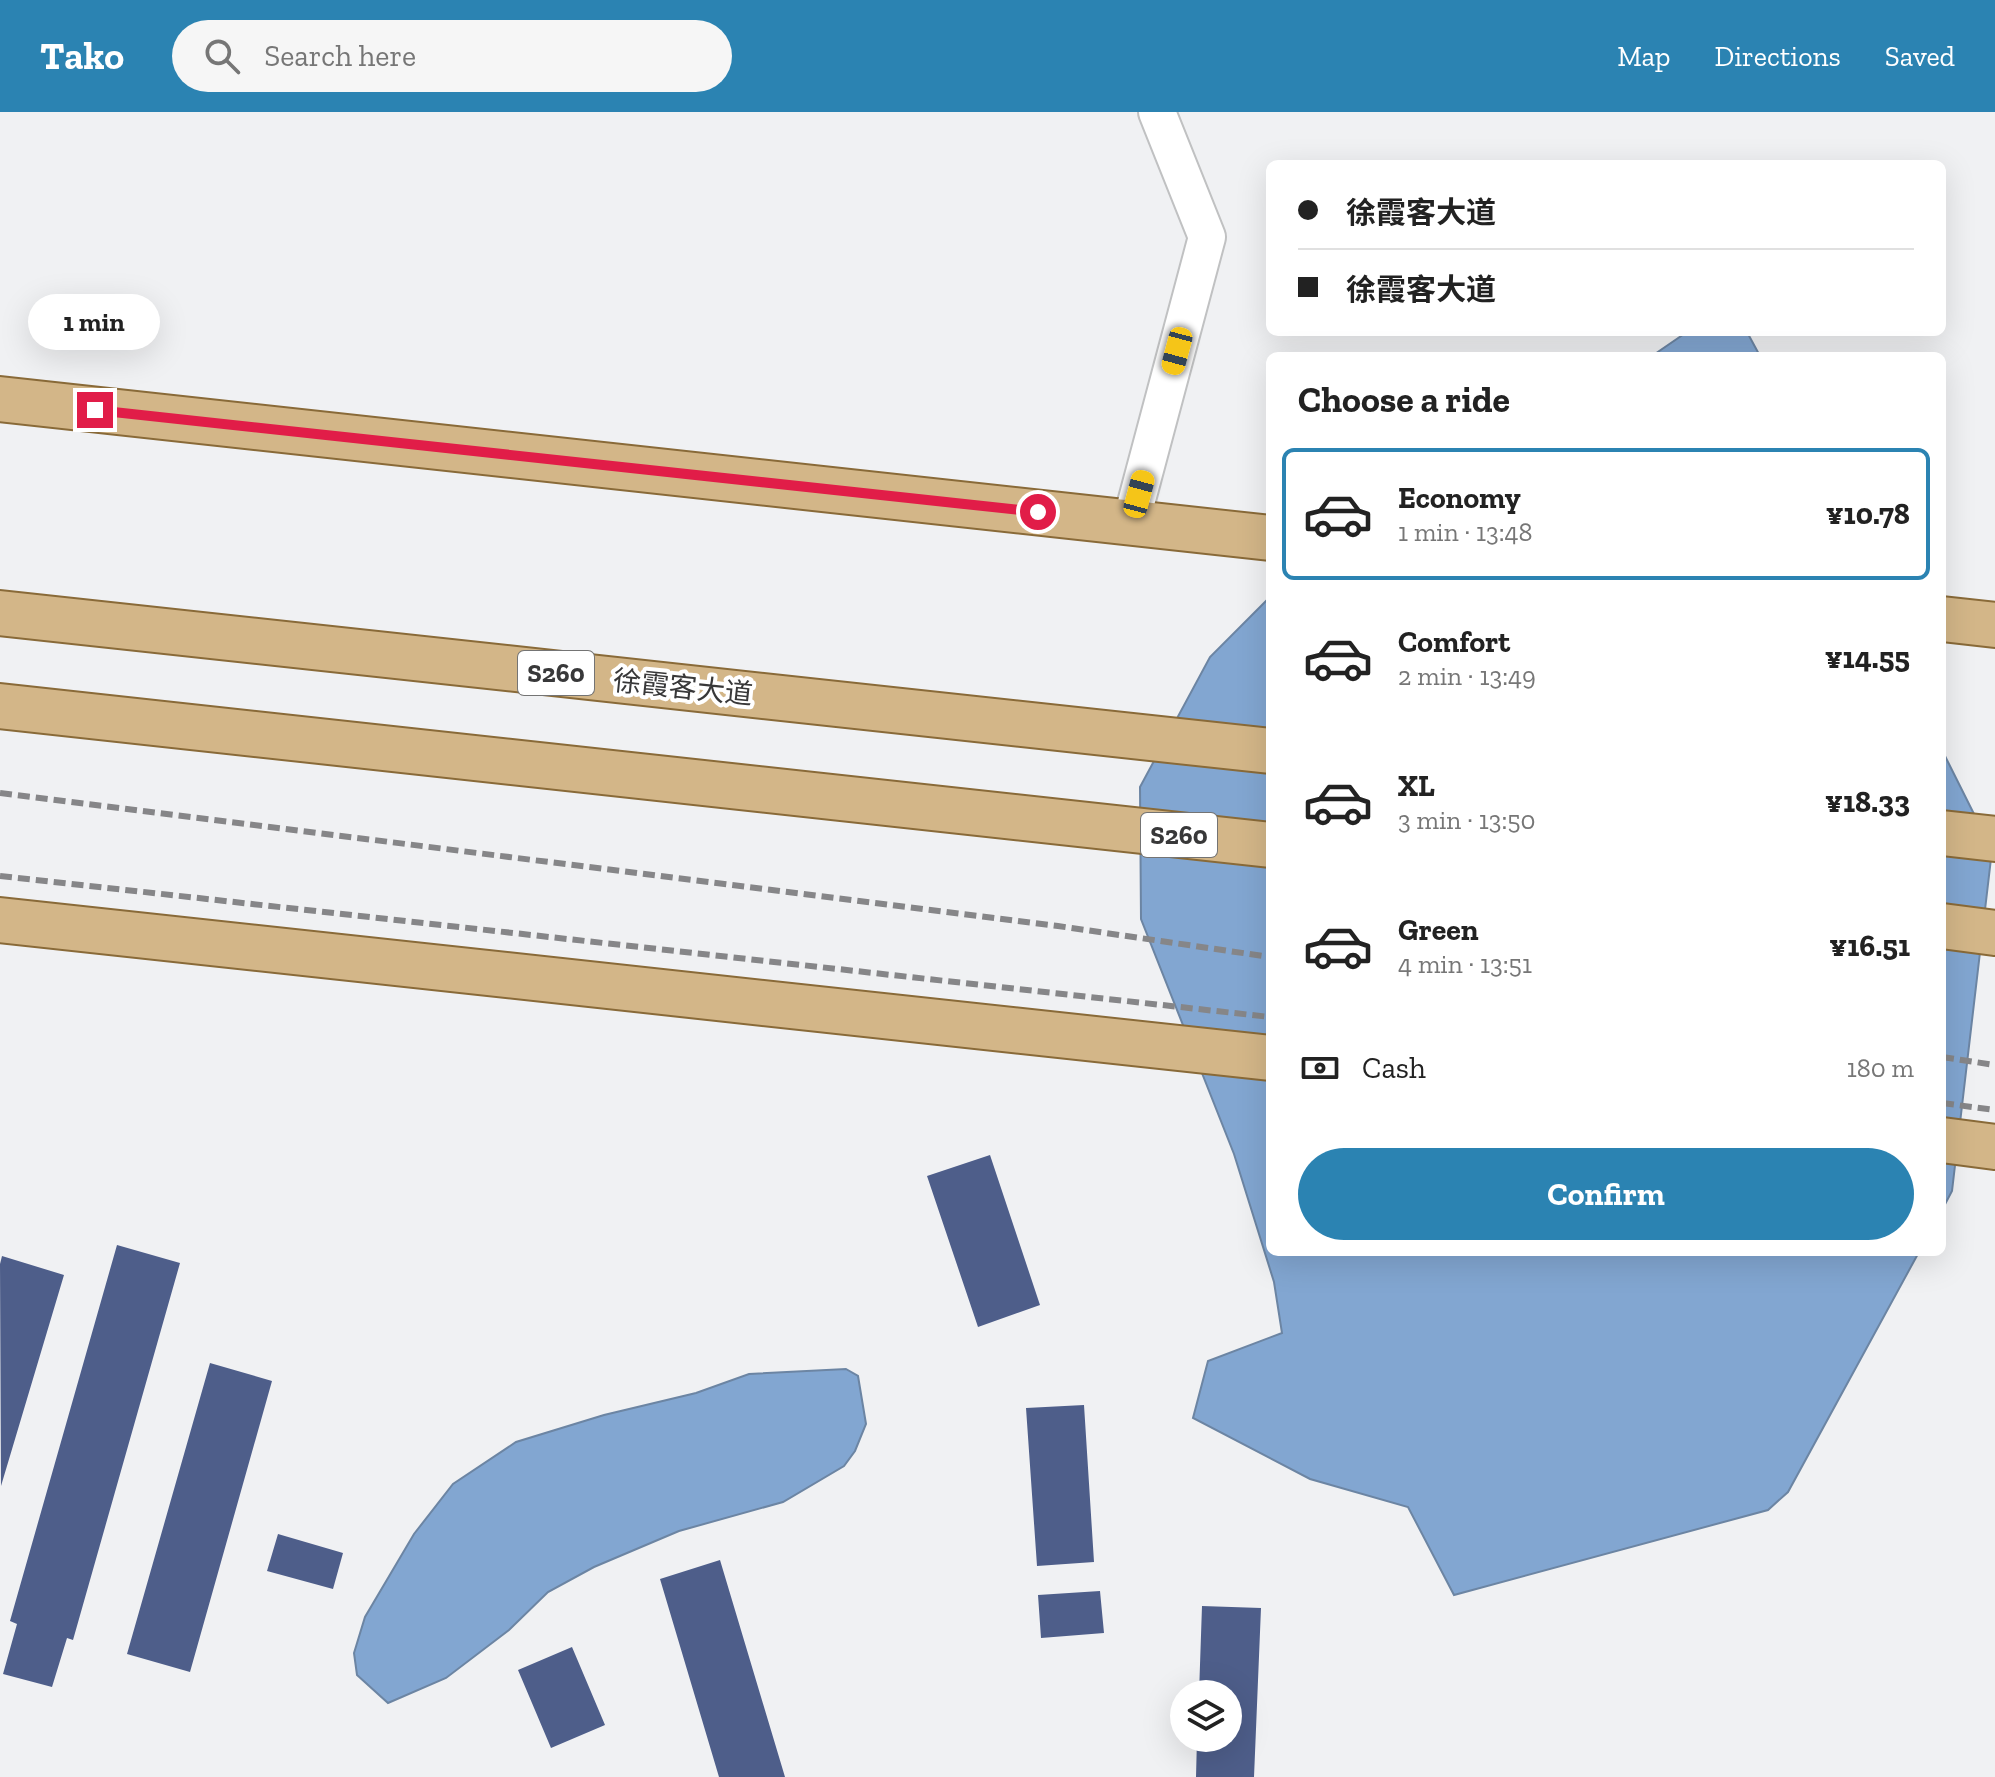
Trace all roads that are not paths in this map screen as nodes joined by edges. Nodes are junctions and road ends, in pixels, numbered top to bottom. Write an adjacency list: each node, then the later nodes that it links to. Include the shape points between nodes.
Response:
1 (1157, 112): 3 (street, via 1207,237)
2 (0, 399): 3 (main road)
3 (1131, 522): 4 (main road)
4 (1256, 536)
5 (0, 613): 7 (main road, 徐霞客大道 / S260)
6 (0, 706): 10 (main road, S260)
7 (1266, 751)
8 (1946, 833): 9 (main road)
9 (1995, 839)
10 (1266, 845)
11 (0, 920): 14 (main road)
12 (1946, 927): 13 (main road)
13 (1995, 933)
14 (1266, 1058)
15 (1946, 1141): 16 (main road)
16 (1995, 1147)

